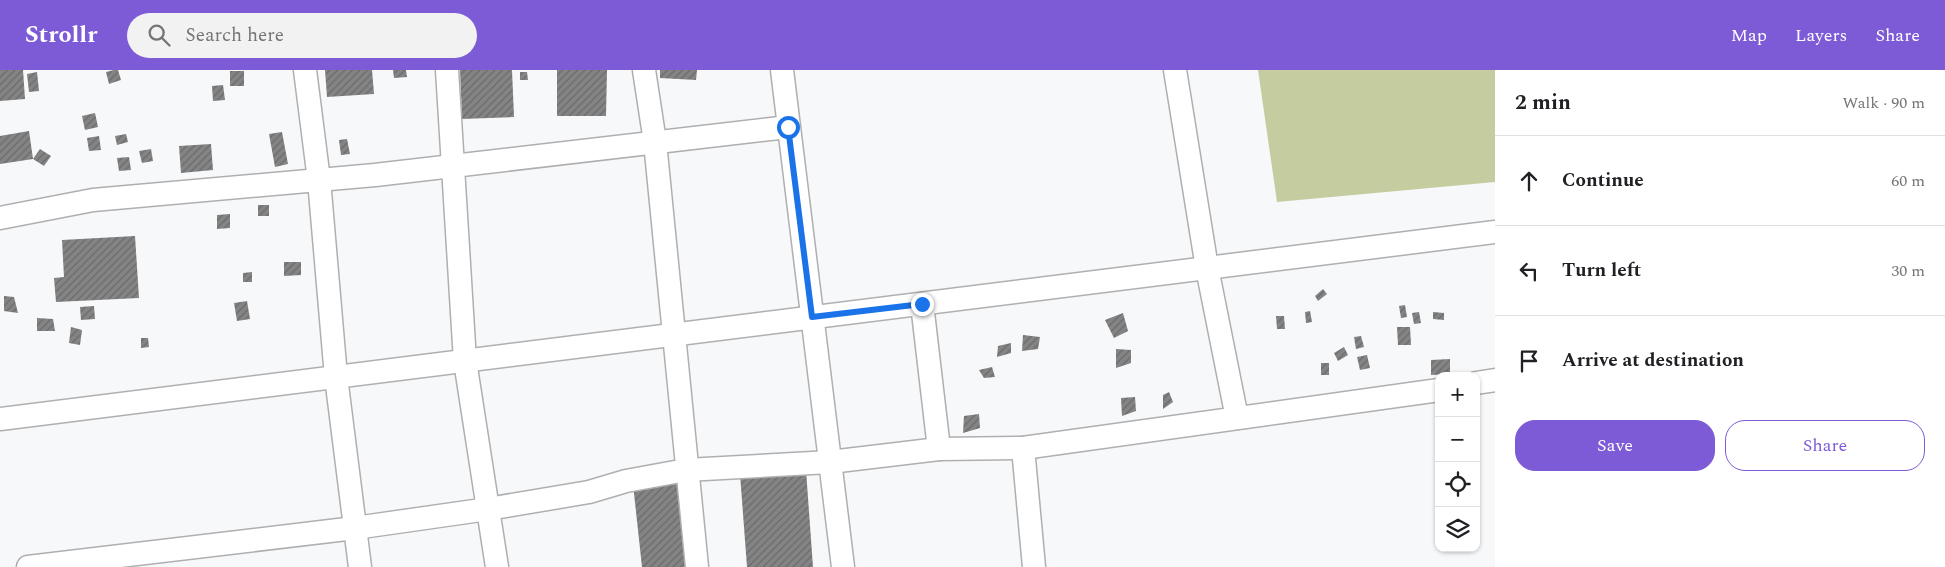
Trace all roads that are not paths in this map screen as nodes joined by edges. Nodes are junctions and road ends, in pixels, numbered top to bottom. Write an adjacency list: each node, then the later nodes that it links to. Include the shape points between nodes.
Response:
1 (305, 70): 9 (street)
2 (447, 70): 8 (street)
3 (644, 70): 7 (street)
4 (782, 70): 6 (street)
5 (1175, 70): 12 (street)
6 (788, 127): 7 (street); 14 (street)
7 (655, 142): 8 (street); 15 (street)
8 (454, 166): 9 (street); 16 (street)
9 (320, 180): 10 (street, via 93,200); 17 (street)
10 (0, 218)
11 (1495, 232): 12 (street)
12 (1207, 268): 13 (street); 21 (street)
13 (922, 304): 14 (street); 24 (street)
14 (812, 317): 15 (street); 25 (street)
15 (673, 335): 16 (street); 26 (street)
16 (465, 361): 17 (street); 27 (street)
17 (336, 377): 22 (street); 28 (street)
18 (1495, 380): 19 (street)
19 (1480, 382)
20 (1435, 391): 21 (street)
21 (1237, 418): 23 (street)
22 (0, 419)
23 (1023, 448): 24 (street); 34 (street)
24 (939, 449): 25 (street)
25 (830, 462): 26 (street); 33 (street)
26 (686, 470): 27 (street, via 626,481 589,492); 32 (street)
27 (488, 509): 28 (street); 31 (street)
28 (355, 528): 29 (street); 30 (street)
29 (28, 567)
30 (360, 567)
31 (497, 567)
32 (697, 567)
33 (843, 567)
34 (1034, 567)

